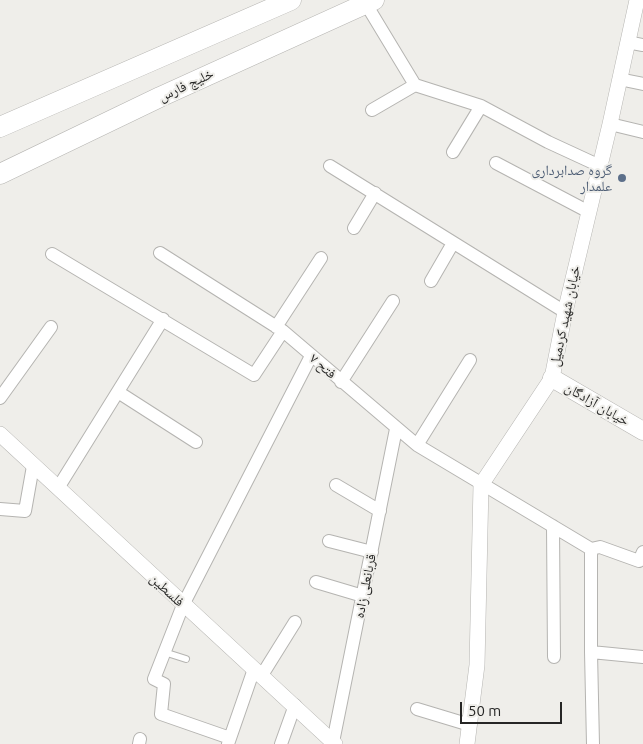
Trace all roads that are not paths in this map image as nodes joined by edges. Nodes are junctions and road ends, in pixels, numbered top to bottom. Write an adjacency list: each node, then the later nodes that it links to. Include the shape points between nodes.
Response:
1 (291, 0): 13 (highway)
2 (637, 0): 3 (street); 5 (street, خیابان شهید کردمیل)
3 (643, 1)
4 (370, 2): 9 (street); 19 (highway, خلیج فارس)
5 (628, 42): 6 (street); 7 (street, خیابان شهید کردمیل)
6 (643, 45)
7 (619, 79): 8 (street); 12 (street, خیابان شهید کردمیل)
8 (643, 84)
9 (415, 86): 10 (street); 11 (street)
10 (481, 106): 15 (street); 18 (street)
11 (372, 110)
12 (610, 124): 14 (street); 18 (street, خیابان شهید کردمیل)
13 (0, 127)
14 (643, 132)
15 (453, 152)
16 (496, 163): 21 (street)
17 (330, 166): 20 (street)
18 (600, 166): 21 (street, خیابان شهید کردمیل)
19 (0, 174)
20 (375, 194): 22 (street); 23 (street)
21 (589, 212): 29 (street, خیابان شهید کردمیل)
22 (354, 228)
23 (453, 243): 27 (street); 29 (street)
24 (160, 253): 32 (street, فتح ۷)
25 (52, 254): 30 (street)
26 (321, 258): 32 (street)
27 (431, 281)
28 (393, 301): 36 (street)
29 (565, 312): 35 (street, خیابان شهید کردمیل)
30 (163, 319): 32 (street, via 254,375); 37 (street)
31 (51, 327): 38 (street)
32 (280, 329): 33 (street, فتح ۷)
33 (311, 356): 36 (street, فتح ۷); 57 (street)
34 (470, 360): 43 (street)
35 (552, 378): 40 (main road, خیابان آزادگان); 45 (street, خیابان شهید کردمیل)
36 (341, 382): 39 (street, فتح ۷)
37 (118, 392): 42 (street); 47 (street)
38 (0, 398)
39 (396, 429): 43 (street, فتح ۷); 49 (street, قربانعلی زاده)
40 (643, 431)
41 (0, 434): 44 (street, فلسطین)
42 (196, 442)
43 (416, 445): 45 (street, فتح ۷)
44 (33, 466): 47 (street, فلسطین); 48 (street, via 25,512)
45 (481, 484): 50 (street, فتح ۷); 67 (street, via 477,665)
46 (336, 485): 49 (street)
47 (58, 488): 57 (street, فلسطین)
48 (0, 509)
49 (380, 511): 53 (street, قربانعلی زاده)
50 (553, 526): 52 (street, فتح ۷); 62 (street)
51 (329, 541): 53 (street)
52 (591, 549): 54 (street, via 600,547); 60 (street)
53 (372, 552): 56 (street, قربانعلی زاده)
54 (641, 556)
55 (316, 582): 56 (street)
56 (363, 596): 69 (street, قربانعلی زاده)
57 (183, 605): 59 (street); 64 (street, فلسطین)
58 (295, 622): 64 (street)
59 (164, 652): 63 (lane); 68 (street, via 154,679 164,684 161,714)
60 (591, 652): 61 (street); 71 (street)
61 (643, 657)
62 (554, 658)
63 (186, 659)
64 (258, 672): 65 (street, فلسطین); 68 (street)
65 (295, 705): 69 (street, فلسطین); 70 (street)
66 (418, 709): 67 (street)
67 (468, 738)
68 (229, 741)
69 (334, 743)
70 (281, 744)
71 (593, 744)

